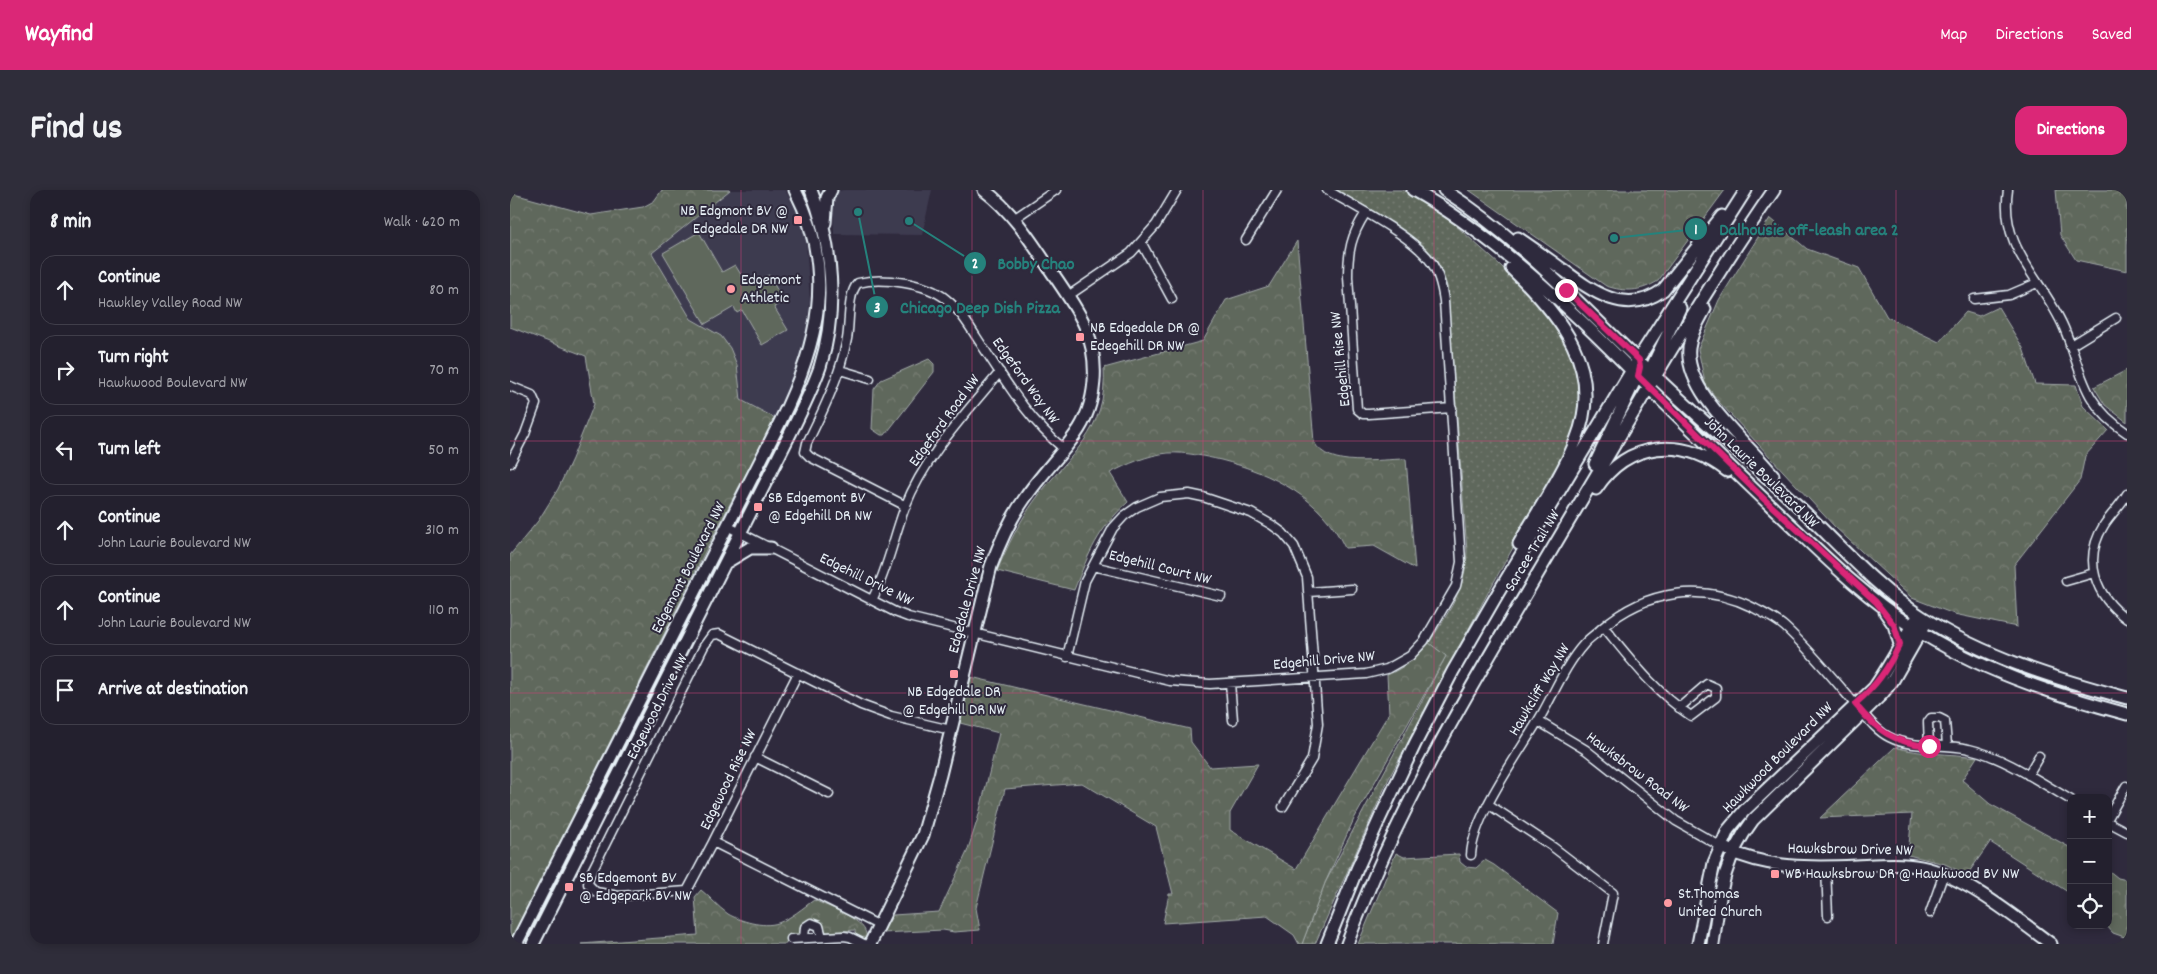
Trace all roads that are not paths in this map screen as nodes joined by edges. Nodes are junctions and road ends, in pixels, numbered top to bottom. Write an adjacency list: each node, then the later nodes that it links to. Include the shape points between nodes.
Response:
1 (811, 190): 19 (main road, Edgemont Boulevard NW)
2 (831, 190): 19 (main road, via 825,210)
3 (984, 190): 17 (main road, Edgedale Drive NW)
4 (1056, 190): 17 (street)
5 (1177, 190): 22 (street, via 1156,225)
6 (1276, 190): 21 (street)
7 (1327, 190): 16 (street, Edgehill Drive NW)
8 (1413, 190): 20 (main road, John Laurie Boulevard NW)
9 (1444, 190): 18 (main road, John Laurie Boulevard NW)
10 (1746, 190): 14 (main road, Sarcee Trail NW)
11 (1774, 190): 15 (main road, Sarcee Trail NW)
12 (2008, 190): 23 (street, via 2010,232)
13 (799, 191): 45 (main road, Edgemont Boulevard NW, via 818,266 818,298 812,342 795,392)
14 (1734, 208): 18 (main road, via 1723,214 1663,290 1641,301 1628,302 1614,300 1586,287); 24 (main road, Sarcee Trail NW)
15 (1758, 213): 33 (main road, Sarcee Trail NW); 42 (main road, via 1748,237 1692,334 1689,361 1692,376 1708,401)
16 (1365, 214): 36 (street, Edgehill Drive NW, via 1415,245 1436,272 1444,301); 36 (street, Edgehill Rise NW, via 1353,235 1348,259 1357,409 1369,414)
17 (1015, 218): 25 (main road, Edgedale Drive NW)
18 (1494, 224): 30 (main road, John Laurie Boulevard NW, via 1594,316)
19 (825, 234): 46 (main road, Edgemont Boulevard NW, via 831,292 824,352 802,408)
20 (1484, 239): 30 (main road, John Laurie Boulevard NW); 54 (main road, via 1485,244 1552,311 1567,332 1580,360 1586,405 1568,459 1502,575)
21 (1246, 240)
22 (1141, 242): 25 (street, via 1131,253); 26 (street)
23 (2037, 283): 27 (street, via 2010,295); 29 (street, via 2064,328)
24 (1686, 287): 30 (main road, Sarcee Trail NW); 33 (main road, via 1684,300)
25 (1068, 296): 38 (main road, Edgedale Drive NW, via 1078,310 1089,337 1094,384 1084,421)
26 (1172, 299)
27 (1974, 299)
28 (2116, 318): 29 (street)
29 (2070, 346): 37 (street, via 2088,394 2103,414)
30 (1636, 369): 33 (main road, John Laurie Boulevard NW); 44 (main road, via 1582,489); 54 (main road, Sarcee Trail NW)
31 (840, 370): 32 (street, Edgeford Way NW, via 853,289 863,282 889,282 920,286 945,298 966,321); 34 (street); 43 (street, Edgeford Way NW, via 805,452)
32 (1000, 372): 38 (street, Edgeford Way NW, via 1033,420); 43 (street, Edgeford Road NW, via 937,450)
33 (1651, 378): 41 (main road, John Laurie Boulevard NW); 42 (main road, John Laurie Boulevard NW); 44 (main road, Sarcee Trail NW)
34 (870, 379)
35 (510, 386): 39 (street, via 532,395 536,404)
36 (1452, 408): 67 (street, Edgehill Drive NW, via 1461,562 1451,597 1424,641 1397,664 1366,674)
37 (2127, 433)
38 (1064, 449): 63 (main road, Edgedale Drive NW, via 1025,498 1006,530 990,566)
39 (510, 463)
40 (2127, 494): 50 (street, via 2100,532 2093,551)
41 (1765, 500): 56 (main road, via 1726,470 1690,451 1661,448 1636,454 1602,480 1538,586); 58 (main road, John Laurie Boulevard NW)
42 (1794, 502): 59 (main road, John Laurie Boulevard NW, via 1881,584)
43 (906, 506): 57 (street, Edgeford Road NW, via 886,572)
44 (1578, 507): 56 (main road, Sarcee Trail NW)
45 (727, 526): 46 (street, Edgehill Drive NW); 102 (main road, Edgemont Boulevard NW)
46 (740, 532): 47 (street, Edgehill Drive NW); 48 (main road, Edgemont Boulevard NW)
47 (771, 548): 48 (main road, via 750,548); 57 (street, Edgehill Drive NW)
48 (724, 564): 103 (main road, Edgemont Boulevard NW)
49 (1093, 566): 53 (street, via 1109,535 1130,511 1160,497 1189,494 1251,513 1283,533 1299,555); 55 (street, Edgehill Court NW); 65 (street, via 1085,582)
50 (2094, 573): 51 (street); 60 (street, via 2107,602)
51 (2066, 581)
52 (1352, 589): 53 (street)
53 (1310, 592): 67 (street)
54 (1498, 593): 106 (main road, Sarcee Trail NW, via 1414,744)
55 (1221, 596)
56 (1524, 598): 107 (main road, Sarcee Trail NW, via 1419,783 1384,855)
57 (872, 600): 63 (street, Edgehill Drive NW, via 908,617)
58 (1876, 602): 62 (main road, John Laurie Boulevard NW); 64 (main road, via 1894,625)
59 (1923, 617): 62 (main road, Hawkwood Boulevard NW); 69 (main road, John Laurie Boulevard NW, via 1974,646 2036,671)
60 (2127, 619)
61 (1604, 627): 70 (street, via 1654,688); 71 (street, Hawkcliff Way NW, via 1631,607 1669,595 1712,594 1741,602 1784,626); 74 (street, Hawkcliff Way NW, via 1584,644)
62 (1916, 629): 64 (main road, Hawkwood Boulevard NW); 71 (main road, Hawkwood Boulevard NW, via 1893,680); 72 (main road, John Laurie Boulevard NW, via 1985,666 2034,686)
63 (974, 634): 65 (street, Edgehill Drive NW); 75 (main road, Edgedale Drive NW)
64 (1900, 644): 71 (main road, Hawkwood Boulevard NW, via 1886,672)
65 (1067, 657): 68 (street, Edgehill Drive NW, via 1176,682)
66 (798, 673): 75 (street, Edgewood Drive NW, via 877,711); 79 (street, Edgewood Rise NW); 89 (street, Edgewood Drive NW, via 719,634 712,635 593,868 588,884 596,892 619,896 687,891)
67 (1315, 676): 68 (street, Edgehill Drive NW); 85 (street, via 1318,724 1315,748 1306,770)
68 (1230, 683): 73 (street)
69 (2127, 698)
70 (1679, 708): 70 (street, via 1691,716 1716,697 1716,688 1707,684)
71 (1859, 709): 77 (street, Hawkcliff Way NW, via 1888,736 1910,744); 90 (main road, Hawkwood Boulevard NW, via 1744,810); 91 (main road, Hawkwood Boulevard NW, via 1753,820)
72 (2127, 714)
73 (1233, 720)
74 (1538, 722): 84 (street, Hawkcliff Way NW); 90 (street, Hawksbrow Road NW, via 1586,750 1676,821)
75 (951, 730): 97 (main road, Edgedale Drive NW, via 924,835)
76 (1947, 745): 77 (street, Hawkcliff Way NW); 77 (street, via 1944,722 1931,718 1928,722); 80 (street, Hawkcliff Way NW, via 1981,752)
77 (1929, 746)
78 (2039, 756): 80 (street)
79 (755, 757): 82 (street); 89 (street, Edgewood Rise NW)
80 (2028, 775): 83 (street, Hawkcliff Way NW)
81 (2126, 786): 86 (street)
82 (828, 794)
83 (2067, 798)
84 (1488, 804): 92 (street, Hawkcliff Way NW, via 1472,840); 108 (street, via 1553,847 1613,893)
85 (1283, 807)
86 (2112, 812)
87 (2112, 823): 88 (street)
88 (2127, 832)
89 (712, 842): 97 (street, Edgewood Rise NW)
90 (1720, 846): 91 (main road, Hawksbrow Drive NW); 109 (main road, Hawkwood Boulevard NW, via 1710,878)
91 (1733, 852): 93 (main road, Hawksbrow Drive NW, via 1755,861 1778,865); 110 (main road, Hawkwood Boulevard NW, via 1722,883)
92 (1471, 855)
93 (1826, 868): 94 (main road, Hawksbrow Drive NW, via 1887,865 1920,867); 96 (street)
94 (1944, 874): 95 (street); 101 (main road, Hawksbrow Drive NW, via 1968,886)
95 (1930, 912)
96 (1828, 916)
97 (878, 926): 105 (main road, Edgedale Drive NW)
98 (804, 938): 99 (street); 99 (street, via 805,926 811,923 819,926); 100 (street)
99 (822, 938): 104 (street, via 850,937)
100 (791, 940)
101 (2045, 942)
102 (516, 944)
103 (533, 944)
104 (864, 944)
105 (870, 944)
106 (1327, 944)
107 (1347, 944)
108 (1603, 944)
109 (1698, 944)
110 (1713, 944)

